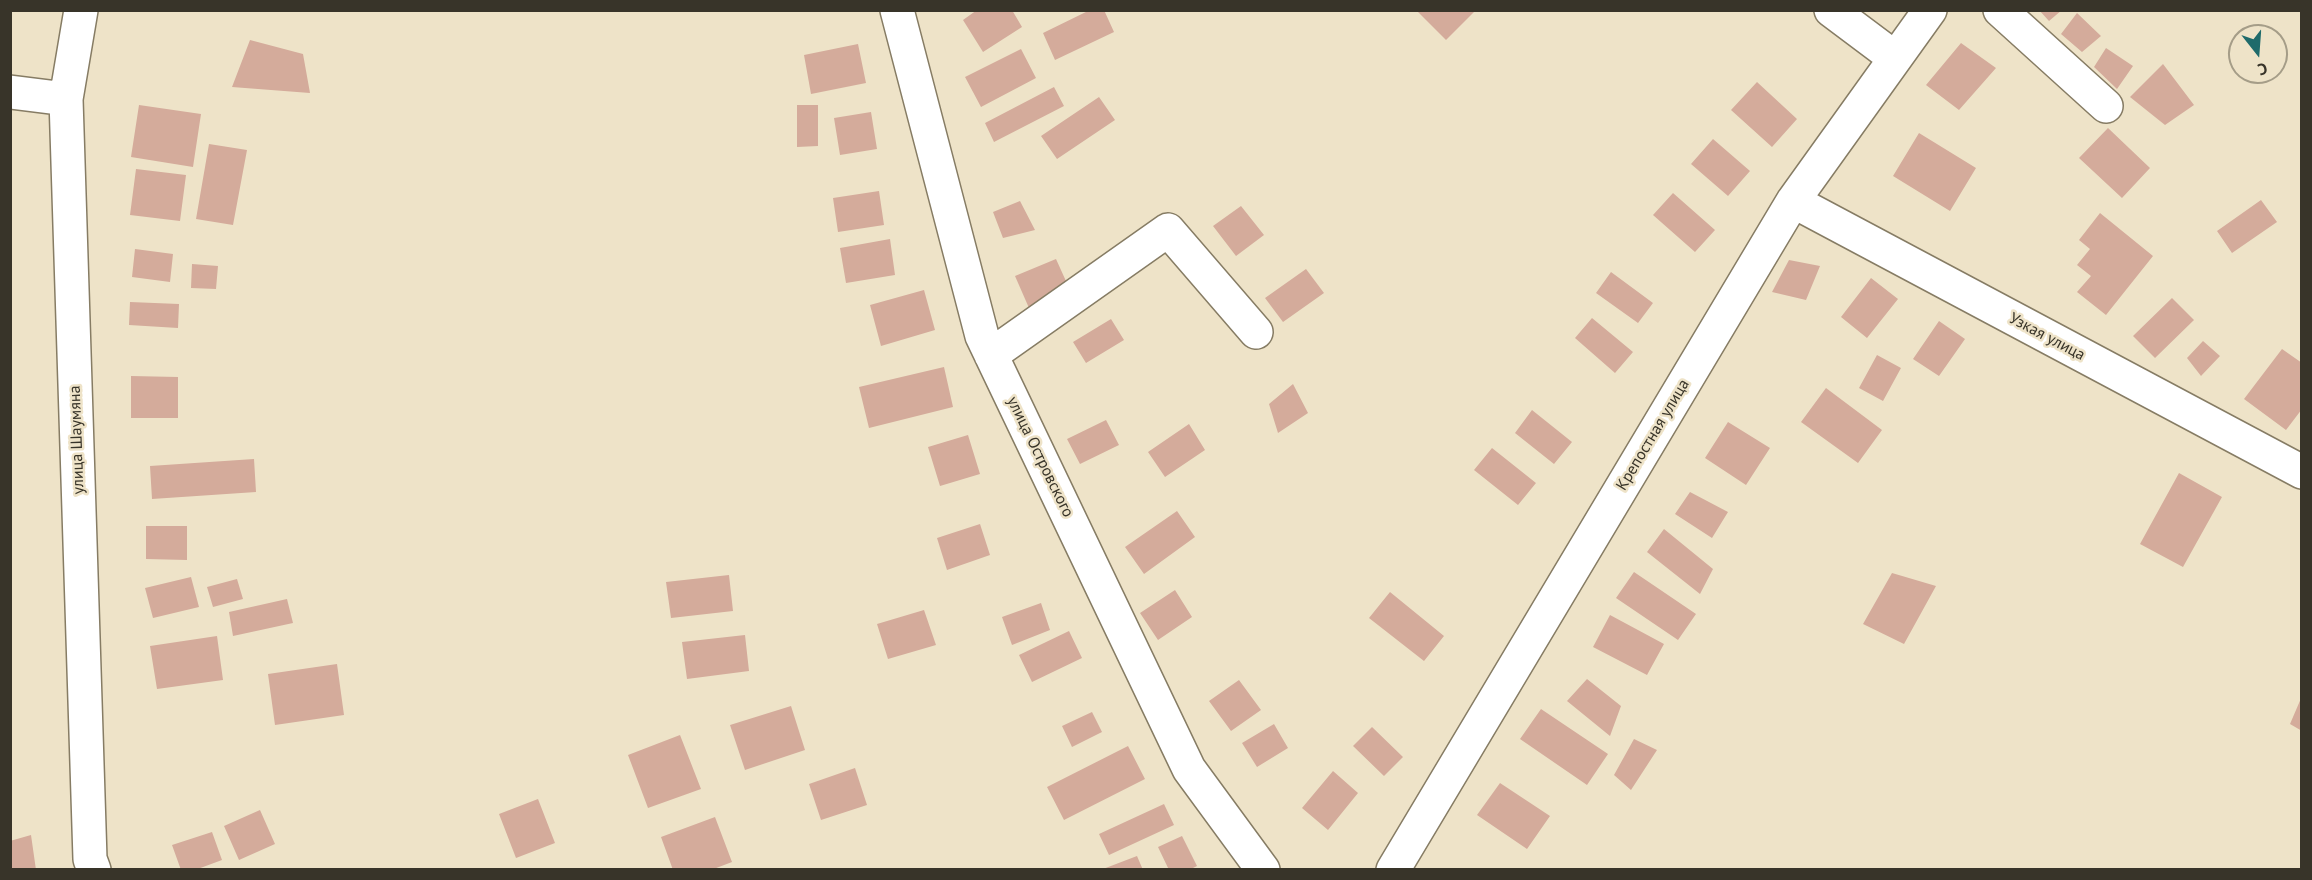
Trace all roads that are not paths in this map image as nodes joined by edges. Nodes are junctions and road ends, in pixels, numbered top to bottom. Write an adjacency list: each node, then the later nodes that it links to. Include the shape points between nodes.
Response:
1 (81, 10): 8 (street, улица Шаумяна)
2 (897, 10): 12 (street, улица Островского, via 982,336)
3 (1831, 10): 6 (street)
4 (1929, 10): 6 (street, Крепостная улица)
5 (2000, 10): 9 (street)
6 (1895, 58): 10 (street, Крепостная улица)
7 (10, 93): 8 (street)
8 (66, 99): 14 (street, улица Шаумяна, via 90,847)
9 (2106, 106)
10 (1792, 201): 13 (street, Узкая улица); 16 (street, Крепостная улица)
11 (1256, 332): 12 (street, via 1168,230)
12 (991, 355): 15 (street, улица Островского, via 1189,769)
13 (2301, 472)
14 (94, 870)
15 (1263, 870)
16 (1393, 870)

